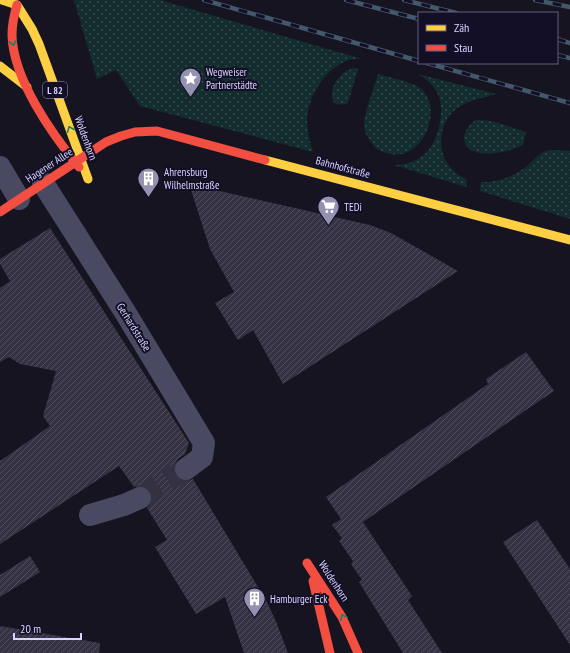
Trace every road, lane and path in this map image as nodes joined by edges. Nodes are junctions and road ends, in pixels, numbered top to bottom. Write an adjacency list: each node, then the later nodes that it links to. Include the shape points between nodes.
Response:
1 (2, 0): 2 (main road)
2 (17, 5): 3 (main road); 5 (main road, Woldenhorn / L 82, one-way to 5, via 12,22 12,37 17,62); 5 (main road, Woldenhorn / L 82, one-way to 2, via 56,139 88,179 39,44)
3 (6, 13)
4 (0, 66): 5 (main road, Woldenhorn / L 82)
5 (28, 87)
6 (111, 139): 8 (main road, Hagener Allee); 11 (main road, Bahnhofstraße, via 132,131 157,131)
7 (0, 168): 9 (street)
8 (51, 178): 9 (main road, Hagener Allee); 12 (street, Gerhardstraße, via 141,338 204,443 202,458)
9 (20, 199): 10 (main road, Hagener Allee)
10 (0, 212)
11 (570, 240)
12 (186, 469)
13 (140, 498): 14 (street)
14 (90, 515)
15 (330, 653): 16 (main road, Woldenhorn, one-way to 15, via 334,602 308,563)
16 (358, 653)

